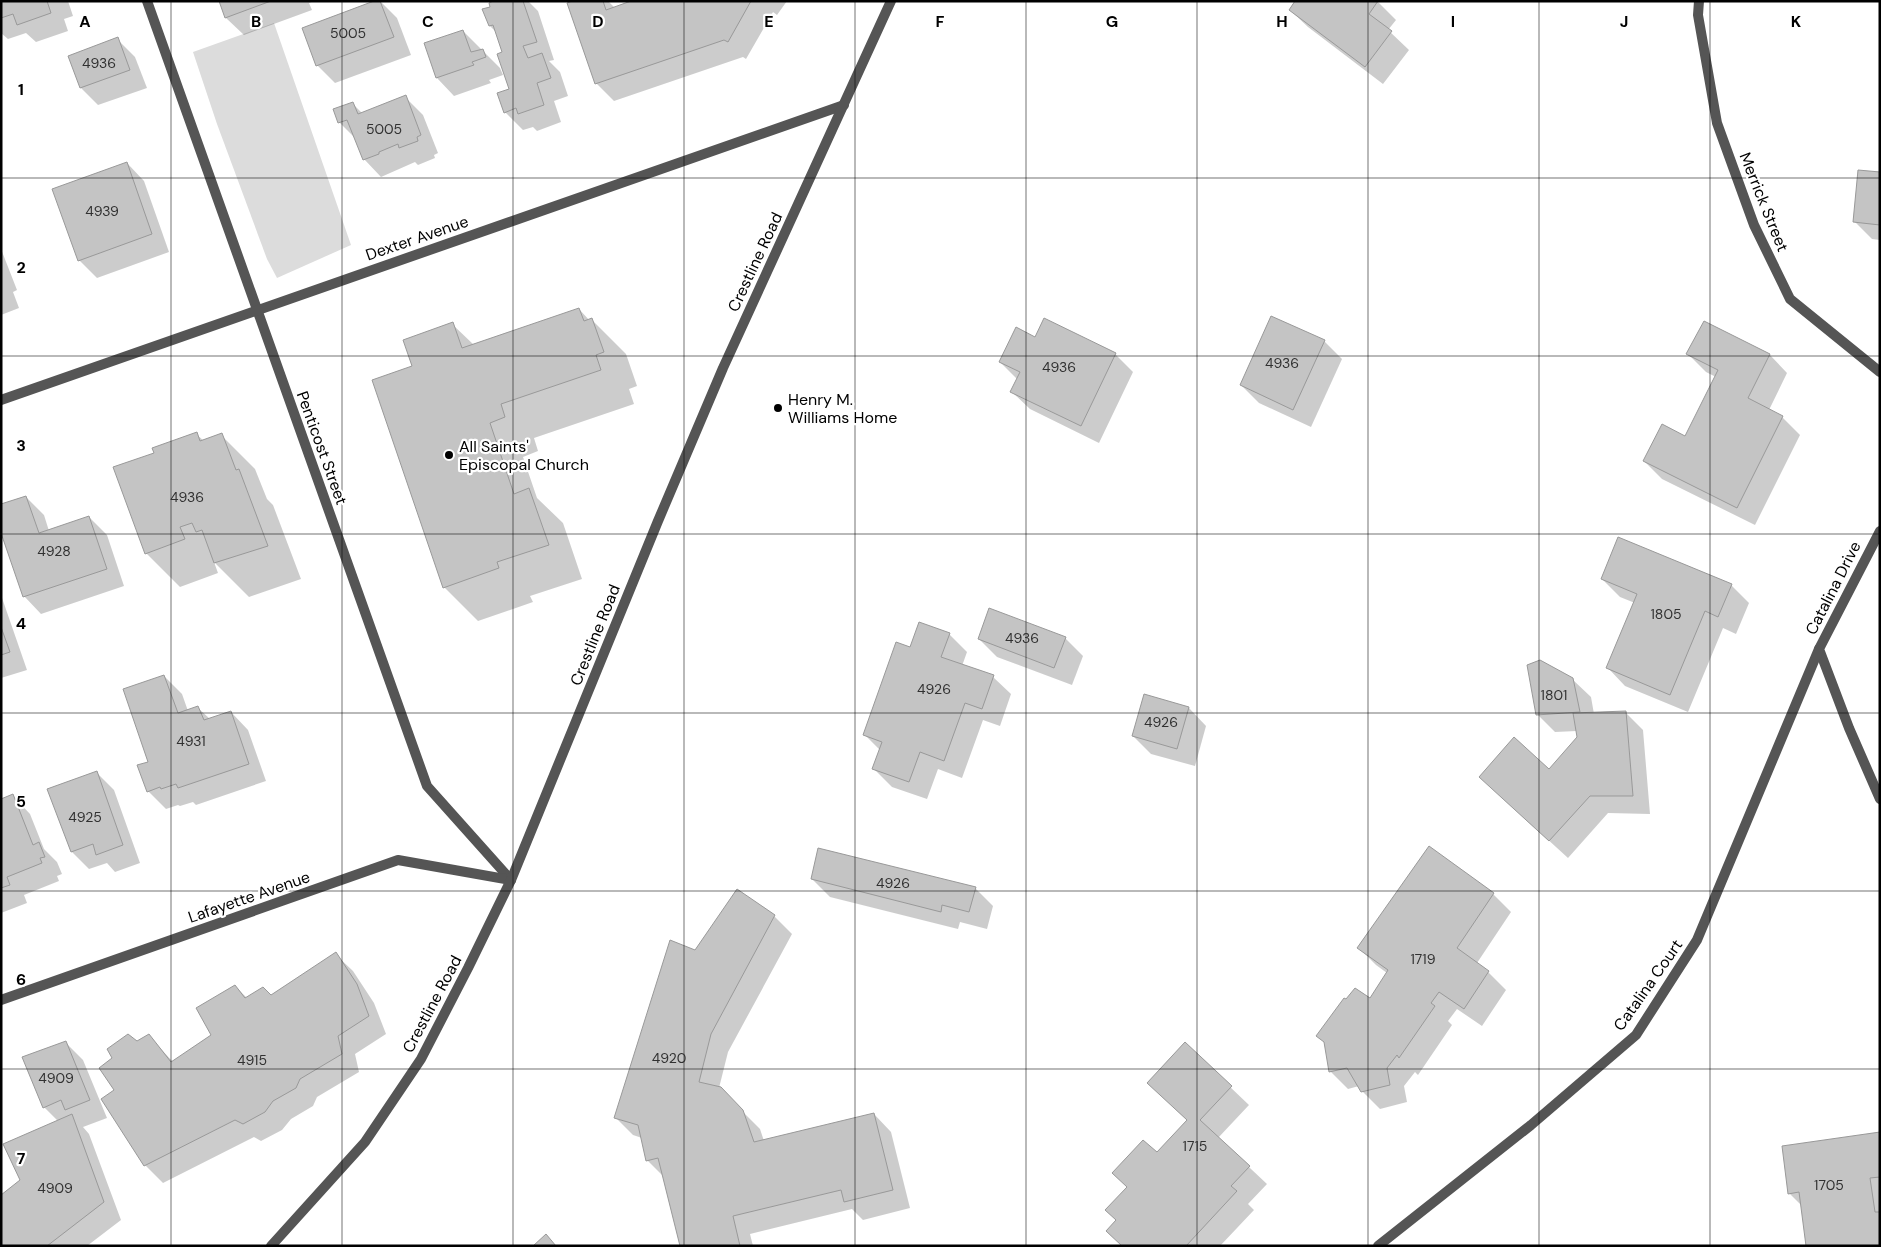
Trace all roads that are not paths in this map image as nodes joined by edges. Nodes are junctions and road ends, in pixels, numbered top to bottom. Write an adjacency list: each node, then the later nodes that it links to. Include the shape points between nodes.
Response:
1 (147, 1): 5 (street, Penticost Street)
2 (891, 1): 4 (street, Crestline Road)
3 (1699, 1): 6 (street, Merrick Street, via 1698,15 1716,123 1754,225 1790,299)
4 (844, 105): 5 (street, Dexter Avenue); 11 (street, Crestline Road, via 723,368)
5 (257, 310): 7 (street, Dexter Avenue); 11 (street, Penticost Street, via 427,786)
6 (1880, 372)
7 (1, 400)
8 (1880, 530): 9 (street, Catalina Drive)
9 (1818, 649): 10 (street, Catalina Drive); 14 (street, Catalina Court, via 1697,940 1636,1035 1531,1125)
10 (1880, 799)
11 (511, 880): 12 (street, Lafayette Avenue, via 398,860); 13 (street, Crestline Road, via 421,1059 364,1142)
12 (1, 1000)
13 (272, 1246)
14 (1378, 1246)

